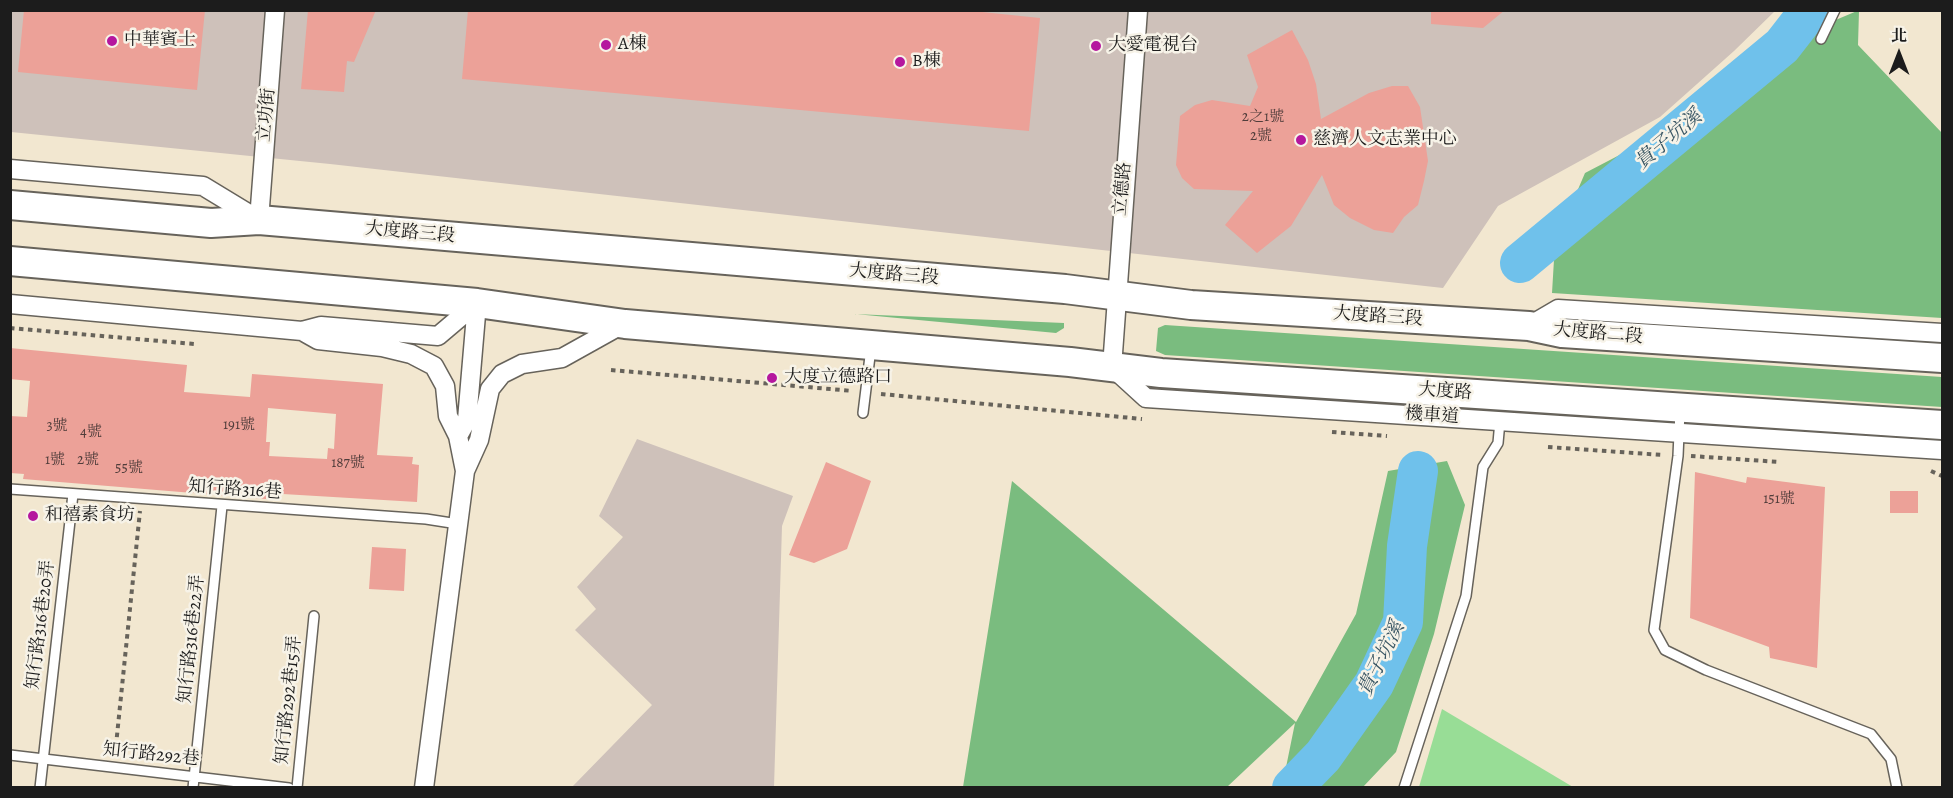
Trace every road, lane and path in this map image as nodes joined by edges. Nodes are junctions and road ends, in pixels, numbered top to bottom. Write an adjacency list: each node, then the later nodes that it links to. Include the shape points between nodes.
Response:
1 (275, 10): 7 (street, 立功街)
2 (1138, 10): 9 (street, 立德路)
3 (1835, 10): 4 (lane)
4 (1821, 39)
5 (10, 169): 7 (street, 大度路三段, via 203,186)
6 (10, 205): 7 (main road, 大度路三段, via 211,223)
7 (259, 220): 9 (main road, 大度路三段)
8 (10, 261): 10 (main road)
9 (1117, 295): 13 (main road, 大度路三段, via 1191,304); 20 (street, 立德路)
10 (477, 303): 12 (main road); 15 (street, via 438,336 321,326); 29 (street, via 467,420)
11 (10, 304): 15 (street)
12 (625, 324): 18 (main road); 32 (street, via 562,358 522,364 502,374 490,389 479,440)
13 (1529, 326): 16 (street, 大度路二段, via 1558,309); 19 (main road, 大度路二段, via 1562,333)
14 (10, 328): 17 (path)
15 (302, 331): 29 (street, via 318,340 411,354 434,366 445,386 448,417)
16 (1942, 333)
17 (199, 344)
18 (871, 345): 20 (main road); 22 (lane)
19 (1942, 358)
20 (1112, 367): 23 (main road, 大度路)
21 (611, 370): 22 (path)
22 (866, 393): 24 (lane); 25 (path)
23 (1494, 412): 26 (main road); 48 (lane, via 1498,443 1483,467 1466,596)
24 (863, 413)
25 (1144, 419)
26 (1680, 420): 27 (main road); 31 (street); 49 (lane, via 1654,630 1665,650 1706,670 1871,734 1891,759)
27 (1942, 425)
28 (1329, 432): 30 (path)
29 (458, 435): 32 (street)
30 (1375, 435)
31 (1942, 450)
32 (465, 471): 37 (street)
33 (10, 489): 34 (lane, 知行路316巷)
34 (73, 494): 35 (lane, 知行路316巷); 40 (lane, 知行路316巷20弄)
35 (141, 500): 36 (lane, 知行路316巷); 41 (path)
36 (222, 506): 37 (lane, 知行路316巷); 42 (lane, 知行路316巷22弄)
37 (458, 524): 47 (street)
38 (314, 616): 46 (lane, 知行路292巷15弄)
39 (10, 756): 40 (lane, 知行路292巷)
40 (42, 760): 41 (lane, 知行路292巷); 43 (lane, 知行路316巷20弄)
41 (113, 767): 42 (lane, 知行路292巷)
42 (194, 775): 44 (lane, 知行路316巷22弄); 45 (lane, 知行路292巷)
43 (40, 788)
44 (193, 788)
45 (289, 788)
46 (297, 788)
47 (424, 788)
48 (1404, 788)
49 (1897, 788)

